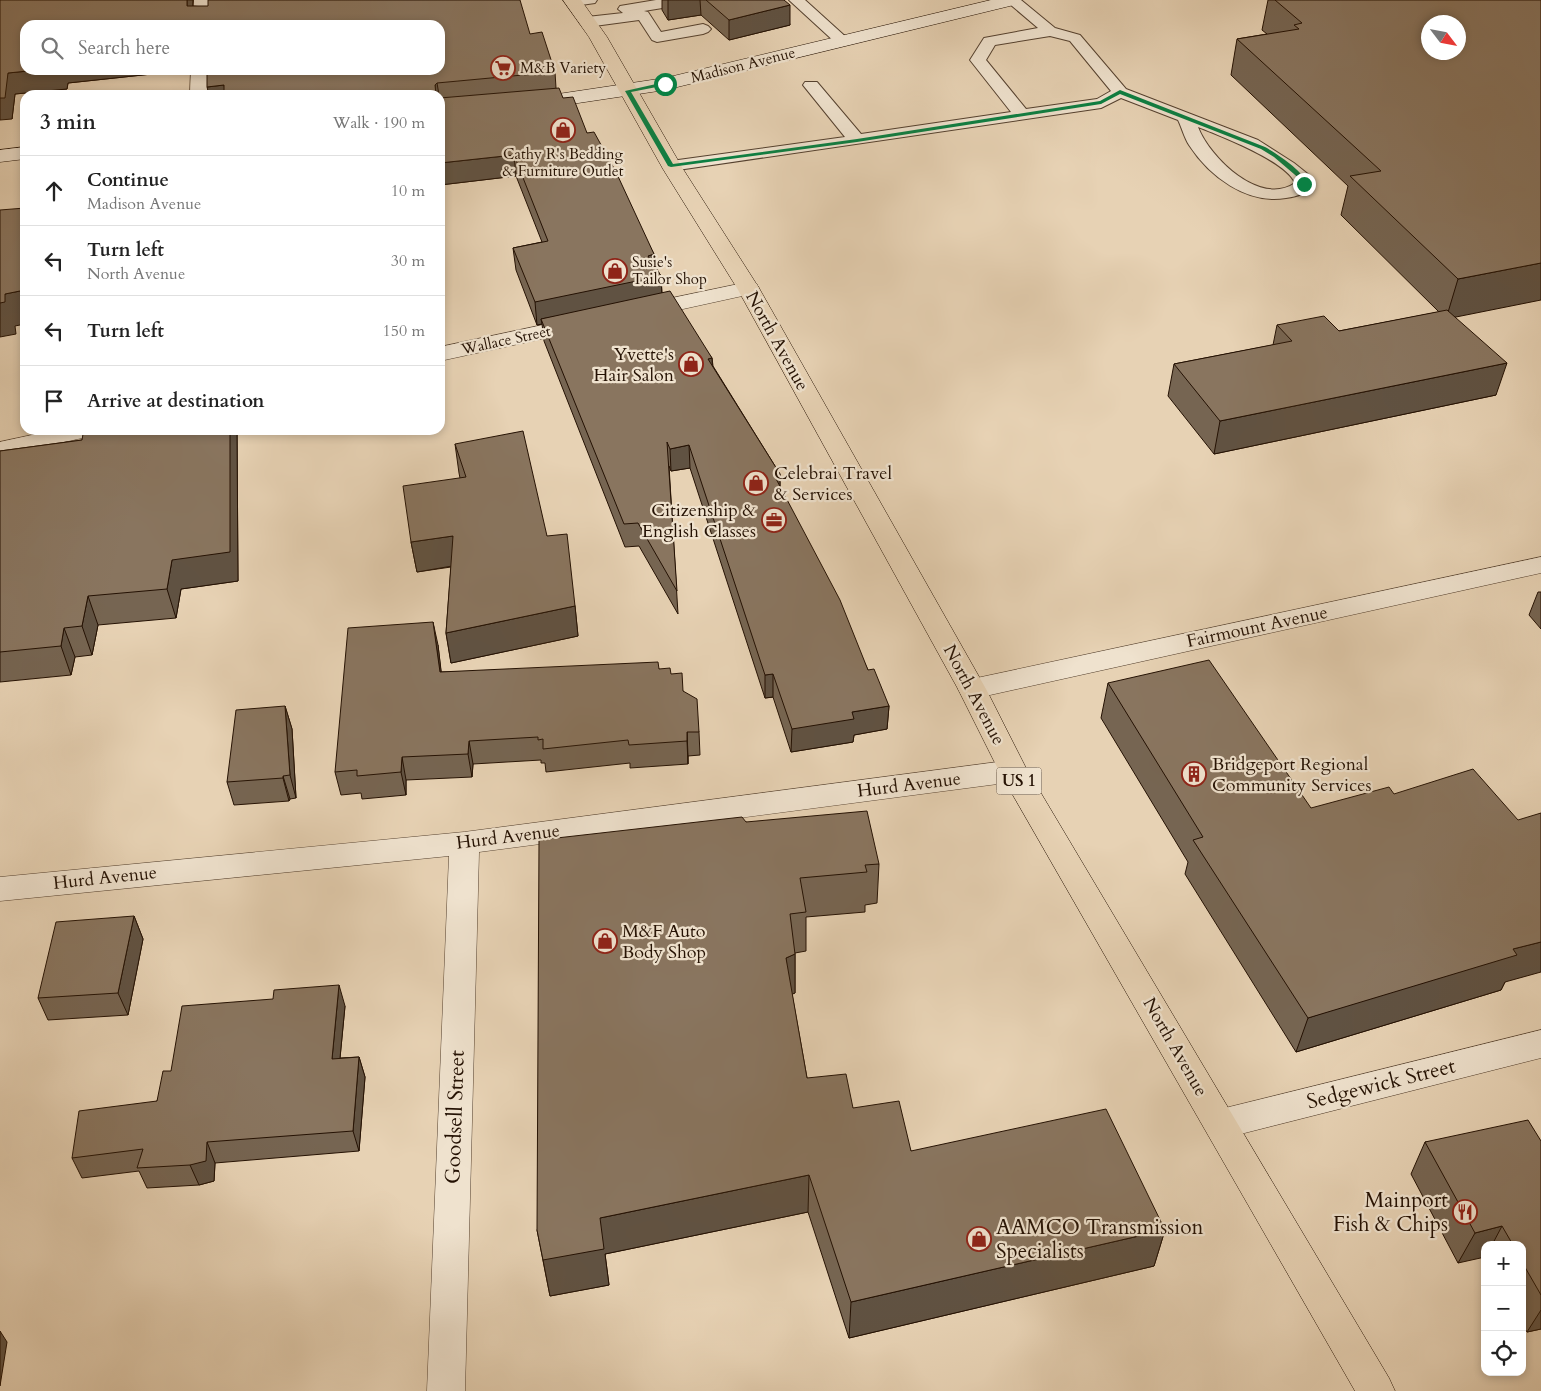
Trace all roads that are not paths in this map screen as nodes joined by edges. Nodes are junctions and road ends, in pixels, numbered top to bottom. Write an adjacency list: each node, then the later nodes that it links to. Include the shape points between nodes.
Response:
1 (203, 0): 8 (street)
2 (687, 0): 5 (lane)
3 (796, 0): 11 (lane)
4 (1012, 0): 10 (lane); 11 (street, Madison Avenue)
5 (581, 8): 7 (lane); 15 (main road, North Avenue / US 1)
6 (664, 13): 7 (lane)
7 (643, 15): 9 (lane, via 657,37)
8 (202, 20)
9 (703, 29)
10 (1050, 31): 16 (lane, via 1075,38); 18 (lane, via 989,40 978,60)
11 (842, 41): 15 (street, Madison Avenue)
12 (200, 75): 14 (street)
13 (811, 85): 20 (lane)
14 (199, 90)
15 (628, 91): 17 (street, Madison Avenue); 23 (main road, North Avenue / US 1)
16 (1120, 92): 18 (lane, via 1101,102); 19 (lane)
17 (525, 104)
18 (1022, 115): 20 (lane)
19 (1185, 117): 19 (lane, via 1276,155 1304,179 1302,188 1279,194 1242,187 1199,148)
20 (857, 140): 23 (lane)
21 (20, 154): 22 (street)
22 (0, 156)
23 (671, 166): 24 (main road, North Avenue / US 1)
24 (748, 288): 25 (street, Wallace Street); 29 (main road, North Avenue / US 1)
25 (445, 353)
26 (65, 435): 27 (street)
27 (0, 449)
28 (1541, 565): 29 (street, Fairmount Avenue)
29 (972, 689): 30 (main road, North Avenue / US 1)
30 (1014, 771): 31 (street, Hurd Avenue); 34 (main road, North Avenue / US 1)
31 (464, 843): 32 (street, Hurd Avenue); 35 (street, Goodsell Street)
32 (0, 888)
33 (1541, 1044): 34 (street, Sedgewick Street)
34 (1220, 1124): 36 (main road, North Avenue / US 1)
35 (446, 1391)
36 (1376, 1391)

